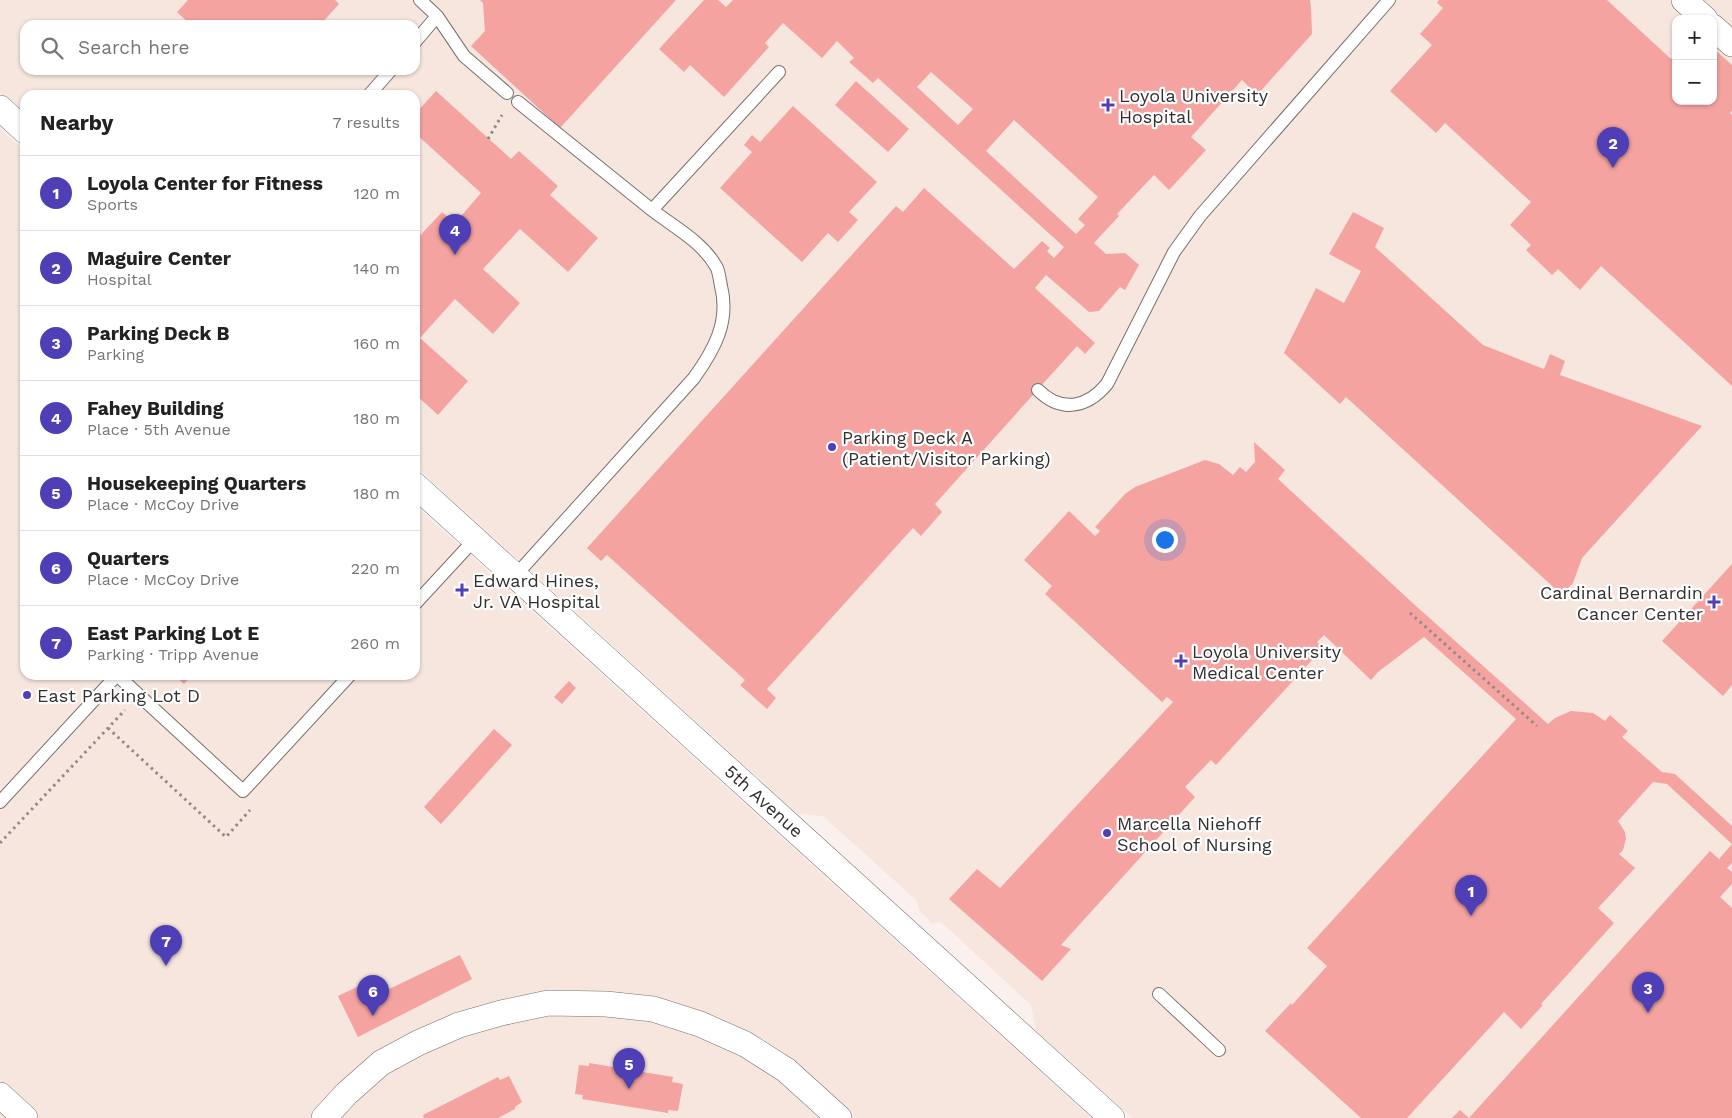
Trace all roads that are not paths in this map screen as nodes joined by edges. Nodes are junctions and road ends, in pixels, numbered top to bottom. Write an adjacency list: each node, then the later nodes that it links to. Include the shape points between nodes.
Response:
1 (420, 0): 5 (lane)
2 (1389, 0): 17 (lane, via 1186,234 1099,394 1091,400 1067,406)
3 (1684, 0): 4 (street)
4 (1701, 15)
5 (437, 16): 7 (lane); 12 (lane, via 464,56)
6 (1717, 31): 8 (street)
7 (420, 36)
8 (1732, 44)
9 (779, 72): 16 (lane)
10 (387, 75): 11 (lane)
11 (373, 90)
12 (507, 93)
13 (518, 102): 16 (lane)
14 (0, 108): 15 (street)
15 (20, 126)
16 (652, 210): 20 (lane, via 704,250 717,269 724,314 718,337 694,378)
17 (1038, 390)
18 (420, 490): 19 (street, 5th Avenue)
19 (474, 539): 20 (street, 5th Avenue); 21 (lane)
20 (515, 576): 32 (street, 5th Avenue)
21 (420, 598)
22 (112, 680): 25 (lane)
23 (122, 680): 24 (lane, via 243,791)
24 (345, 680)
25 (0, 802)
26 (1159, 994): 27 (lane)
27 (1219, 1050)
28 (0, 1095): 29 (street)
29 (25, 1118)
30 (324, 1118): 31 (street, via 381,1063 418,1043 458,1025 548,1003 653,1008 700,1024 745,1044 786,1070)
31 (839, 1118)
32 (1112, 1118)

